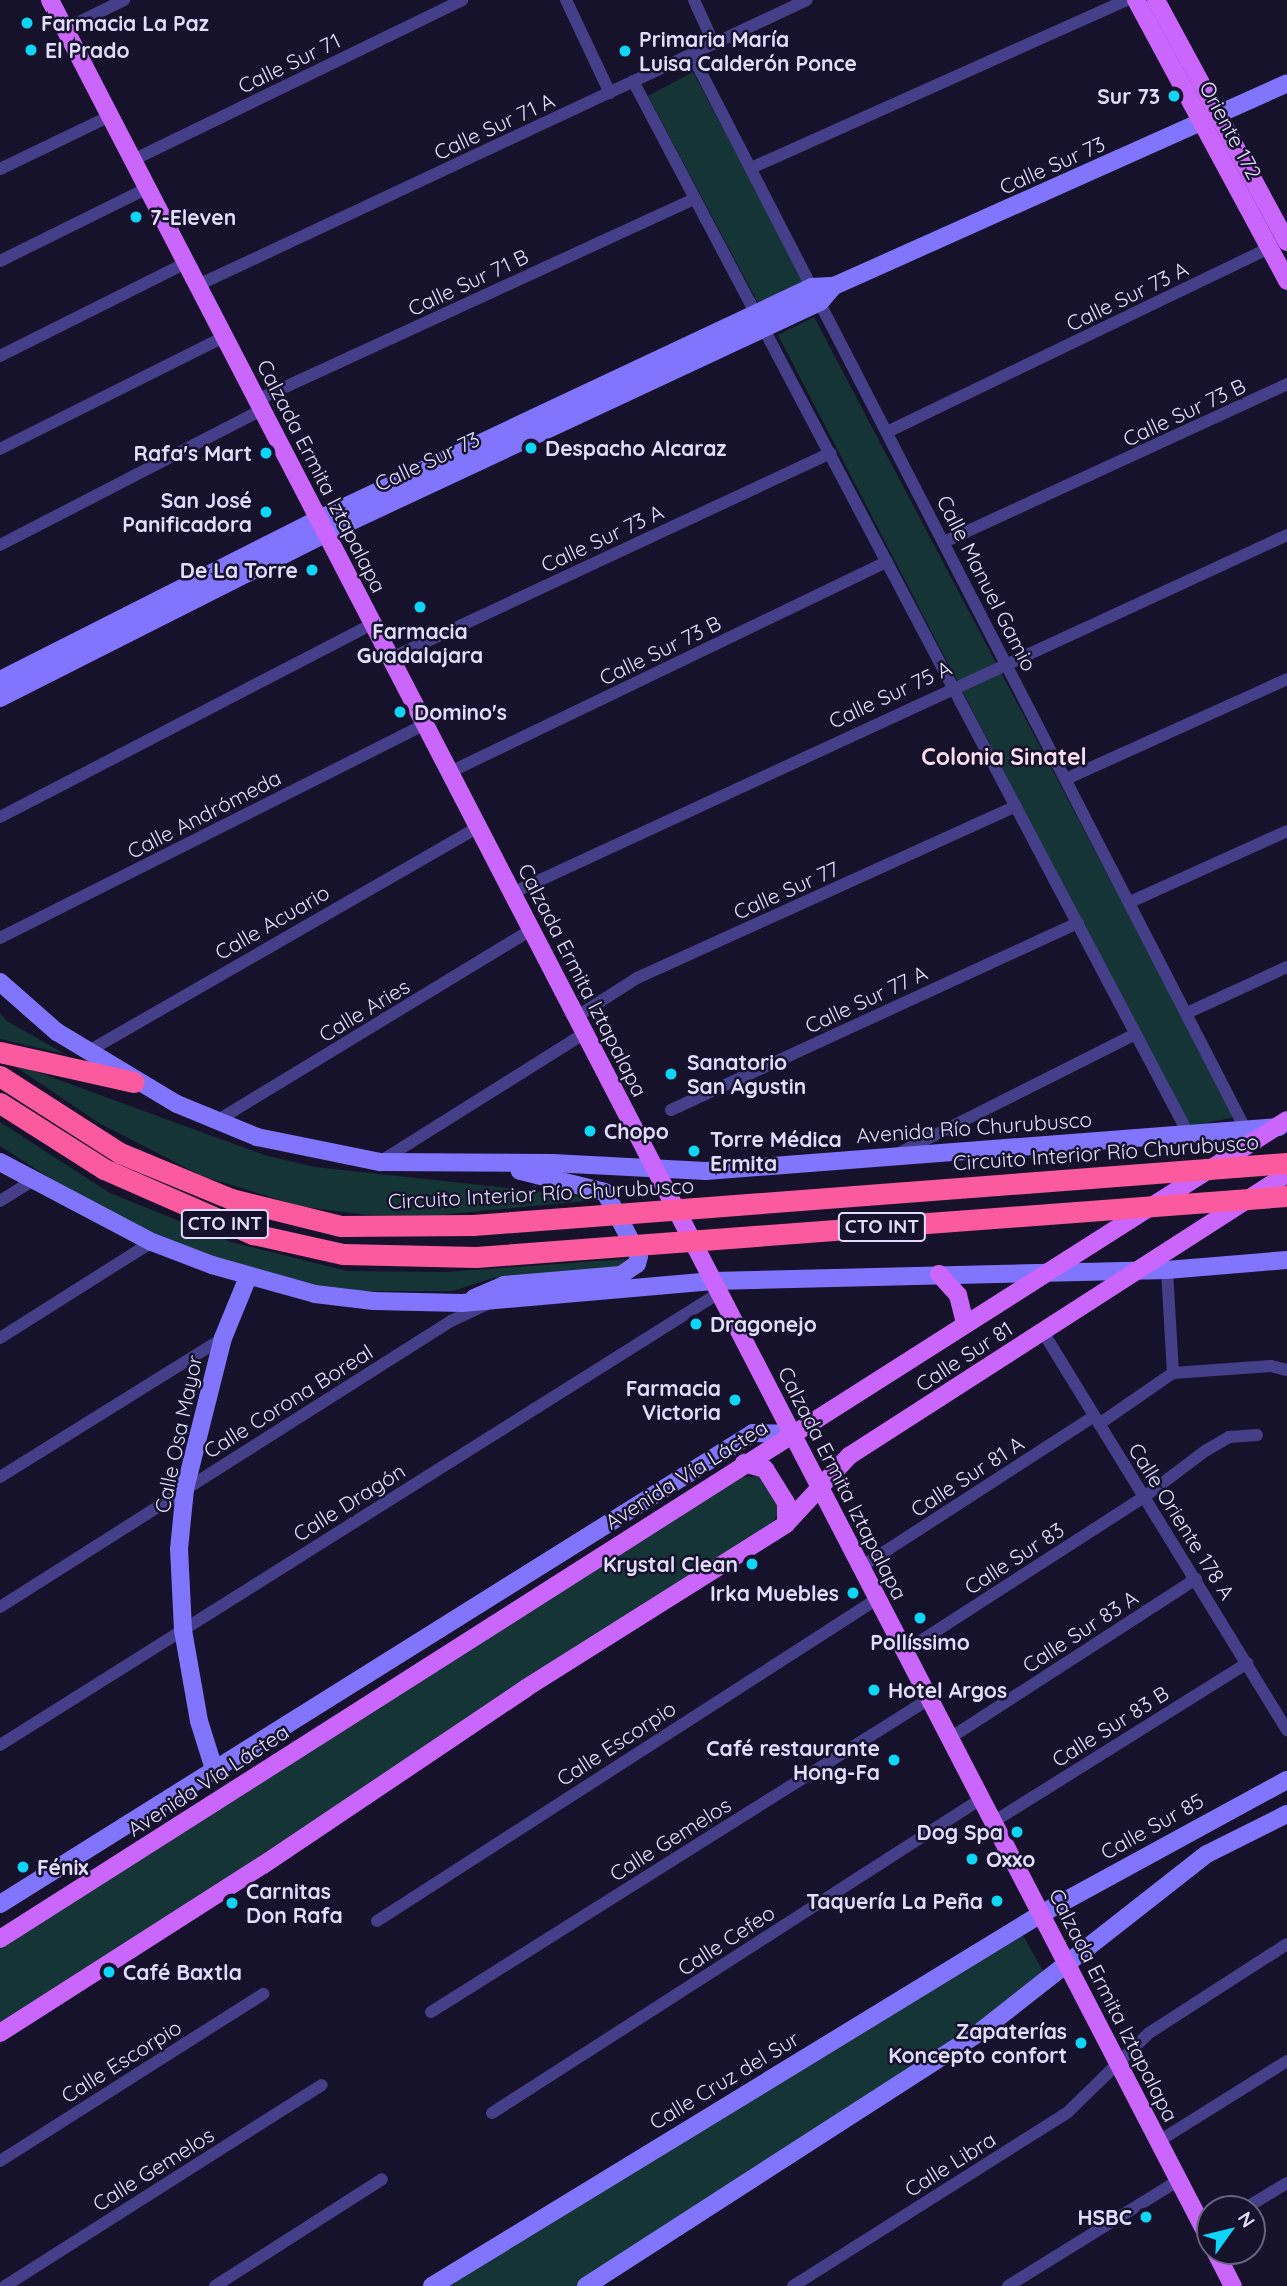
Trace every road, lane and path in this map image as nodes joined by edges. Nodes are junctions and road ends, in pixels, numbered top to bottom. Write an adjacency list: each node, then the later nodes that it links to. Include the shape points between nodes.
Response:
1 (50, 0): 10 (main road, Calzada Ermita Iztapalapa)
2 (124, 0): 10 (street)
3 (462, 0): 18 (street, Calle Sur 71)
4 (566, 0): 15 (street)
5 (694, 0): 11 (street)
6 (807, 0): 11 (street, Calle Sur 71 A)
7 (1126, 0): 19 (street)
8 (1136, 0): 17 (main road, Oriente 172)
9 (1156, 0): 17 (main road, Oriente 172)
10 (65, 29): 16 (main road, Calzada Ermita Iztapalapa)
11 (714, 44): 12 (street, Calle Sur 71 A)
12 (692, 55): 13 (street, Calle Sur 71 A); 19 (street, Calle Manuel Gamio)
13 (633, 81): 15 (street, Calle Sur 71 A); 22 (street)
14 (1287, 83): 17 (street, Calle Sur 73)
15 (610, 93): 28 (street, Calle Sur 71 A)
16 (110, 116): 18 (main road, Calzada Ermita Iztapalapa); 20 (street)
17 (1210, 119): 23 (main road, Oriente 172); 24 (main road, Oriente 172); 29 (street, Calle Sur 73)
18 (133, 160): 21 (main road, Calzada Ermita Iztapalapa)
19 (751, 168): 29 (street, Calle Manuel Gamio)
20 (0, 169)
21 (148, 188): 25 (street); 26 (main road, Calzada Ermita Iztapalapa)
22 (695, 199): 30 (street); 34 (street, Calle Sur 71 B)
23 (1287, 242)
24 (1270, 248): 27 (main road, Oriente 172); 35 (street, Calle Sur 73 A)
25 (0, 261)
26 (186, 263): 28 (main road, Calzada Ermita Iztapalapa); 32 (street)
27 (1287, 281)
28 (198, 285): 31 (main road, Calzada Ermita Iztapalapa)
29 (816, 294): 30 (street, Calle Sur 73); 35 (street, Calle Manuel Gamio)
30 (760, 321): 37 (street); 38 (street, Calle Sur 73)
31 (224, 337): 34 (main road, Calzada Ermita Iztapalapa); 36 (street)
32 (0, 356)
33 (1287, 384): 40 (street, Calle Sur 73 B)
34 (260, 405): 38 (main road, Calzada Ermita Iztapalapa); 41 (street, Calle Sur 71 B)
35 (887, 432): 40 (street, Calle Manuel Gamio)
36 (0, 449)
37 (830, 453): 42 (street); 44 (street, Calle Sur 73 A)
38 (322, 526): 43 (main road, Calzada Ermita Iztapalapa); 47 (street, Calle Sur 73); 49 (street, Calle Sur 73)
39 (1287, 535): 45 (street, Calle Sur 75 A)
40 (944, 542): 45 (street, Calle Manuel Gamio)
41 (0, 545)
42 (887, 562): 48 (street); 51 (street, Calle Sur 73 B)
43 (373, 624): 44 (main road, Calzada Ermita Iztapalapa); 54 (street)
44 (391, 658): 50 (main road, Calzada Ermita Iztapalapa)
45 (1005, 661): 48 (street, Calle Sur 75 A); 52 (street, Calle Manuel Gamio)
46 (1287, 679): 52 (street)
47 (0, 680)
48 (953, 687): 53 (street); 57 (street, Calle Sur 75 A)
49 (0, 698)
50 (425, 724): 51 (main road, Calzada Ermita Iztapalapa); 61 (street, Calle Andrómeda)
51 (450, 772): 55 (main road, Calzada Ermita Iztapalapa)
52 (1066, 779): 58 (street, Calle Manuel Gamio)
53 (1016, 806): 59 (street); 65 (street, Calle Sur 77, via 638,978)
54 (0, 817)
55 (478, 827): 57 (main road, Calzada Ermita Iztapalapa); 69 (street, Calle Acuario)
56 (1287, 831): 58 (street)
57 (512, 893): 60 (main road, Calzada Ermita Iztapalapa)
58 (1130, 902): 64 (street, Calle Manuel Gamio)
59 (1078, 923): 67 (street); 73 (street, Calle Sur 77 A)
60 (531, 930): 65 (main road, Calzada Ermita Iztapalapa); 74 (street, Calle Aries)
61 (0, 937)
62 (1287, 967): 64 (street)
63 (0, 982): 69 (street, Avenida Río Churubusco)
64 (1187, 1013): 76 (street, Calle Manuel Gamio)
65 (576, 1017): 66 (main road, Calzada Ermita Iztapalapa)
66 (585, 1034): 80 (street); 83 (main road, Calzada Ermita Iztapalapa)
67 (1136, 1034): 77 (street); 78 (street)
68 (0, 1052): 71 (highway)
69 (87, 1052): 71 (street, Avenida Río Churubusco)
70 (0, 1076): 81 (highway, Circuito Interior Río Churubusco / CTO INT, bridge, via 120,1153 230,1199 341,1226 473,1225)
71 (134, 1082): 74 (street, Avenida Río Churubusco)
72 (0, 1103): 86 (highway, CTO INT, bridge, via 104,1169 254,1234 343,1254 476,1257)
73 (671, 1110)
74 (215, 1122): 80 (street, Avenida Río Churubusco, via 301,1149)
75 (1283, 1125): 76 (street, Avenida Río Churubusco); 92 (main road, Calle Sur 81)
76 (1246, 1130): 77 (street, Avenida Río Churubusco)
77 (1189, 1135): 78 (street, Avenida Río Churubusco)
78 (896, 1155): 83 (street, Avenida Río Churubusco, via 706,1171)
79 (0, 1162): 85 (street, CTO INT)
80 (380, 1162): 82 (street, Avenida Río Churubusco)
81 (1287, 1163)
82 (485, 1164): 83 (street, Avenida Río Churubusco); 97 (street, via 605,1192 639,1256 630,1271 621,1275 504,1285)
83 (656, 1169): 95 (main road, Calzada Ermita Iztapalapa)
84 (1287, 1174): 90 (main road, Calle Sur 81)
85 (32, 1181): 87 (street); 88 (street, CTO INT)
86 (1287, 1196)
87 (0, 1201)
88 (152, 1242): 94 (street, CTO INT); 100 (street)
89 (1287, 1260): 91 (street, CTO INT)
90 (1139, 1270): 91 (street, CTO INT); 92 (street, CTO INT); 99 (main road, Calle Sur 81)
91 (1167, 1270): 103 (street)
92 (1047, 1271): 93 (street, CTO INT); 98 (main road, Calle Sur 81)
93 (939, 1274): 95 (street, CTO INT); 98 (main road, via 958,1295)
94 (248, 1278): 97 (street, CTO INT, via 345,1298); 101 (street, Calle Osa Mayor)
95 (716, 1287): 96 (street, CTO INT); 105 (main road, Calzada Ermita Iztapalapa); 117 (street, Calle Dragón)
96 (493, 1301): 97 (street, CTO INT); 109 (street, Calle Corona Boreal, via 451,1321)
97 (462, 1303)
98 (965, 1324): 105 (main road, Calle Sur 81)
99 (1043, 1332): 104 (street, Calle Oriente 178 A); 110 (main road, Calle Sur 81, via 849,1456)
100 (0, 1338)
101 (223, 1338): 108 (street); 109 (street, Calle Osa Mayor)
102 (1287, 1370): 103 (street, via 1271,1366)
103 (1172, 1373): 104 (street, Calle Sur 81 A)
104 (1097, 1420): 111 (street, Calle Oriente 178 A); 113 (street, Calle Sur 81 A)
105 (792, 1434): 107 (main road, Avenida Vía Láctea); 110 (main road, Calzada Ermita Iztapalapa); 124 (street, Avenida Vía Láctea, via 753,1433)
106 (1257, 1435): 111 (street, Calle Sur 83, via 1229,1437)
107 (744, 1463): 112 (main road, via 765,1469 786,1503); 132 (main road, Avenida Vía Láctea)
108 (0, 1477)
109 (185, 1489): 116 (street, Calle Corona Boreal); 117 (street, Calle Osa Mayor, via 179,1549)
110 (821, 1490): 112 (main road); 113 (main road, Calzada Ermita Iztapalapa)
111 (1144, 1497): 114 (street, Calle Oriente 178 A); 118 (street, Calle Sur 83)
112 (786, 1524): 137 (main road, via 526,1688)
113 (861, 1567): 115 (main road, Calzada Ermita Iztapalapa)
114 (1196, 1579): 119 (street, Calle Oriente 178 A); 122 (street, Calle Sur 83 A)
115 (877, 1598): 118 (main road, Calzada Ermita Iztapalapa); 131 (street, Calle Escorpio)
116 (0, 1607)
117 (183, 1630): 123 (street, Calle Dragón); 124 (street, Calle Osa Mayor, via 199,1721)
118 (905, 1651): 120 (main road, Calzada Ermita Iztapalapa)
119 (1247, 1663): 121 (street, Calle Oriente 178 A); 128 (street, Calle Sur 83 B)
120 (929, 1699): 122 (main road, Calzada Ermita Iztapalapa); 136 (street, Calle Gemelos)
121 (1287, 1730)
122 (950, 1738): 126 (main road, Calzada Ermita Iztapalapa)
123 (0, 1745)
124 (214, 1769): 129 (street, Avenida Vía Láctea)
125 (1287, 1780): 130 (street, Calle Sur 85)
126 (981, 1799): 128 (main road, Calzada Ermita Iztapalapa); 141 (street, Calle Cefeo)
127 (1287, 1814): 134 (street, via 1207,1854)
128 (993, 1822): 130 (main road, Calzada Ermita Iztapalapa)
129 (0, 1904)
130 (1041, 1914): 134 (main road, Calzada Ermita Iztapalapa); 153 (street, Calle Cruz del Sur)
131 (377, 1921)
132 (0, 1939)
133 (1287, 1944): 139 (street, Calle Libra, via 1149,2033)
134 (1069, 1967): 139 (main road, Calzada Ermita Iztapalapa); 154 (street, via 981,2031)
135 (263, 1994): 143 (street, Calle Escorpio)
136 (431, 2012)
137 (0, 2033)
138 (1287, 2061): 142 (street)
139 (1119, 2064): 142 (main road, Calzada Ermita Iztapalapa); 155 (street, Calle Libra, via 1068,2112)
140 (322, 2085): 151 (street, Calle Gemelos)
141 (492, 2113)
142 (1158, 2141): 145 (main road, Calzada Ermita Iztapalapa)
143 (0, 2161)
144 (382, 2179): 152 (street)
145 (1179, 2180): 148 (main road, Calzada Ermita Iztapalapa); 156 (street)
146 (1287, 2183): 147 (street)
147 (1266, 2196)
148 (1196, 2212)
149 (1221, 2265): 150 (main road)
150 (1228, 2284)
151 (5, 2286)
152 (215, 2286)
153 (432, 2286)
154 (586, 2286)
155 (793, 2286)
156 (1008, 2286)

